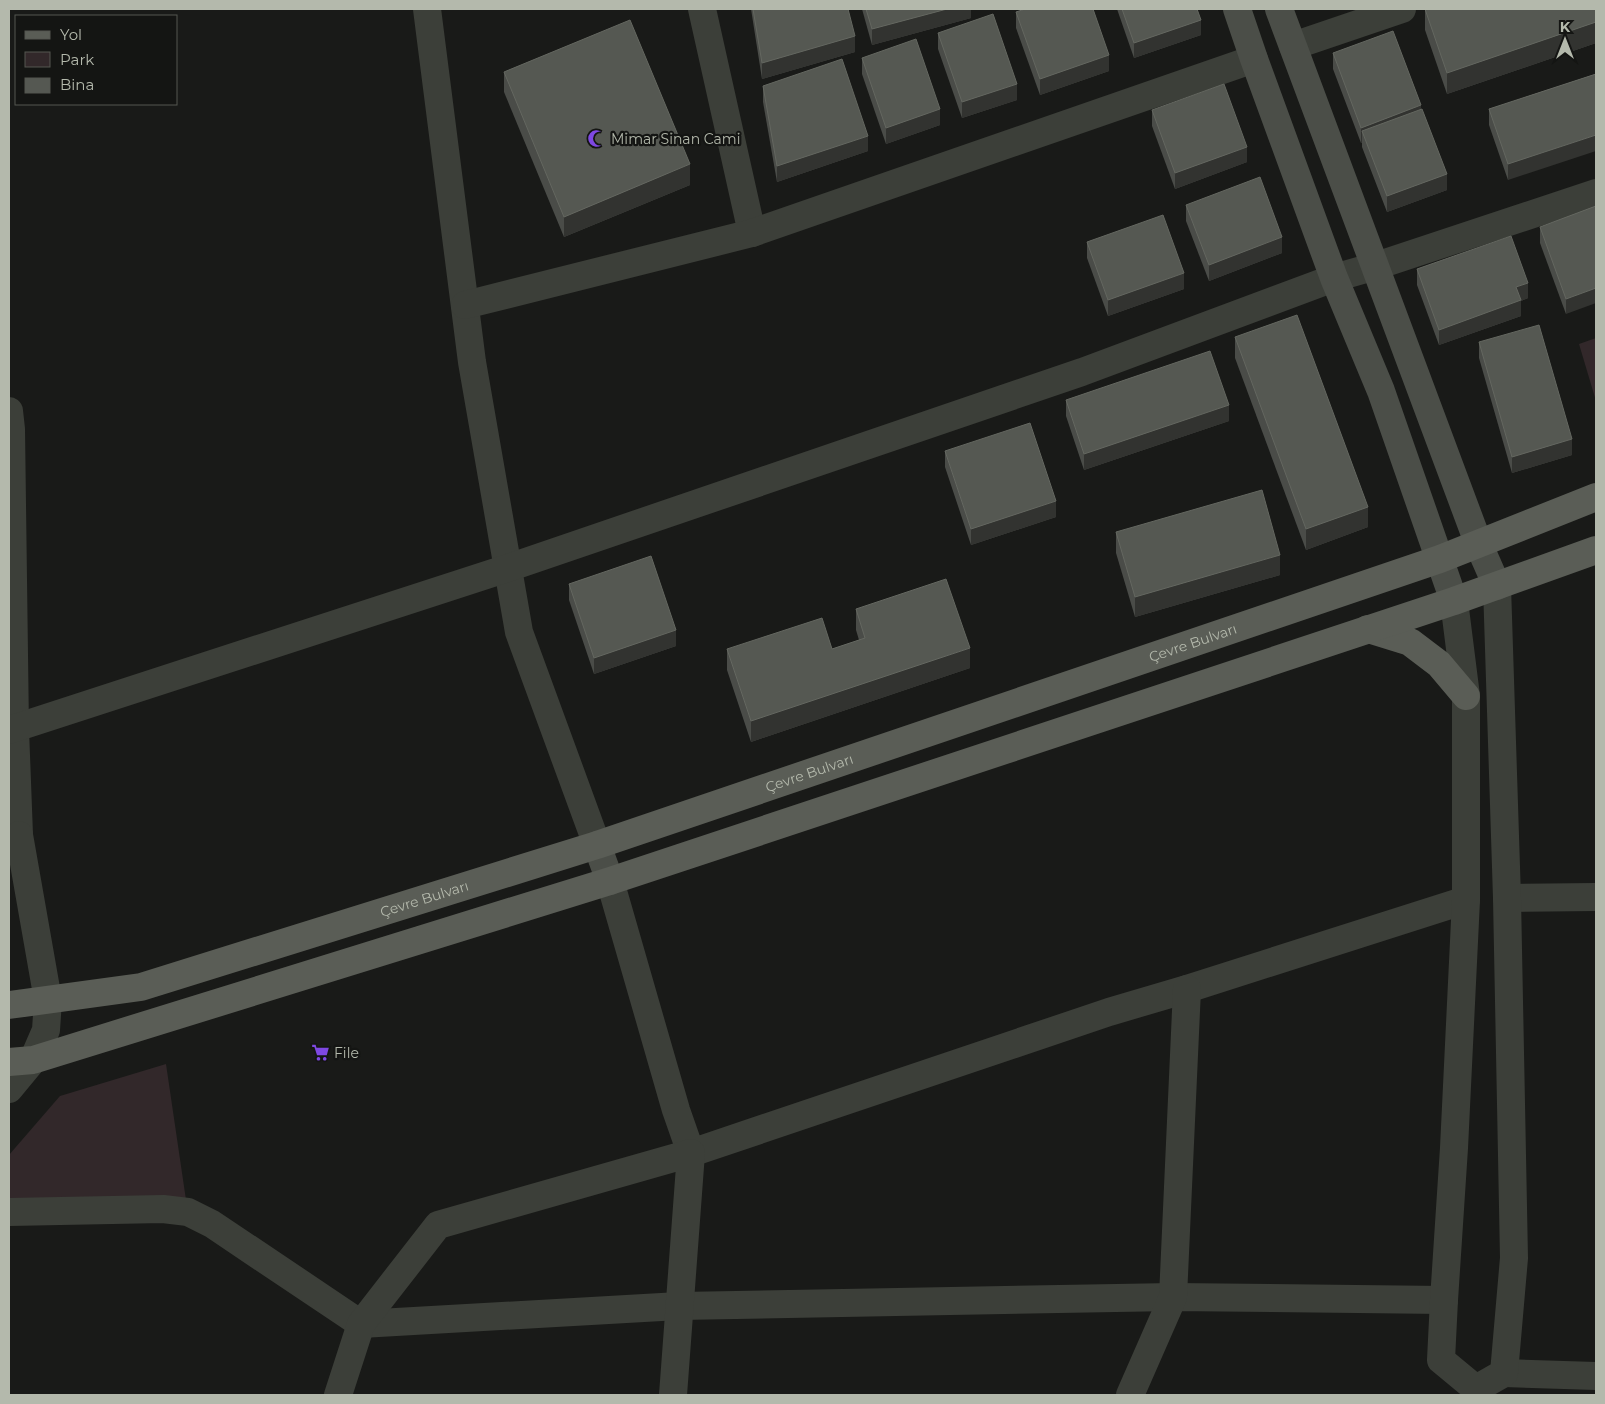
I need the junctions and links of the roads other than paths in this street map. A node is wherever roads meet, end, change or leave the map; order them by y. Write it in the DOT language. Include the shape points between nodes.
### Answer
graph roads {
  1 [pos="427,9"];
  2 [pos="702,9"];
  3 [pos="1237,9"];
  4 [pos="1279,9"];
  5 [pos="1402,9"];
  6 [pos="1293,46"];
  7 [pos="1254,59"];
  8 [pos="1596,192"];
  9 [pos="752,233"];
  10 [pos="1376,266"];
  11 [pos="1334,278"];
  12 [pos="465,305"];
  13 [pos="9,423"];
  14 [pos="1596,497"];
  15 [pos="1480,545"];
  16 [pos="1596,550"];
  17 [pos="1440,559"];
  18 [pos="508,568"];
  19 [pos="1497,586"];
  20 [pos="1454,601"];
  21 [pos="1368,629"];
  22 [pos="1466,696"];
  23 [pos="12,730"];
  24 [pos="19,835"];
  25 [pos="597,845"];
  26 [pos="610,882"];
  27 [pos="9,886"];
  28 [pos="1596,897"];
  29 [pos="1507,898"];
  30 [pos="1466,900"];
  31 [pos="1187,989"];
  32 [pos="48,1000"];
  33 [pos="9,1005"];
  34 [pos="21,1061"];
  35 [pos="9,1090"];
  36 [pos="691,1152"];
  37 [pos="9,1212"];
  38 [pos="1173,1296"];
  39 [pos="1444,1300"];
  40 [pos="679,1306"];
  41 [pos="361,1324"];
  42 [pos="1504,1373"];
  43 [pos="1596,1376"];
  44 [pos="1475,1392"];
  45 [pos="338,1395"];
  46 [pos="672,1395"];
  47 [pos="1130,1395"];
  1 -- 12 [label="street"];
  2 -- 9 [label="street"];
  3 -- 7 [label="main road"];
  4 -- 6 [label="main road"];
  5 -- 6 [label="street"];
  6 -- 7 [label="main road"];
  6 -- 10 [label="main road"];
  7 -- 9 [label="street"];
  7 -- 11 [label="main road"];
  8 -- 10 [label="street"];
  9 -- 12 [label="street"];
  10 -- 11 [label="street"];
  10 -- 15 [label="main road"];
  11 -- 17 [label="main road" via="1381,391"];
  11 -- 18 [label="street" via="1082,372"];
  12 -- 18 [label="street"];
  13 -- 23 [label="street"];
  14 -- 15 [label="main road, Çevre Bulvarı"];
  15 -- 17 [label="main road, Çevre Bulvarı"];
  15 -- 19 [label="main road"];
  16 -- 19 [label="main road"];
  17 -- 20 [label="main road"];
  17 -- 25 [label="main road, Çevre Bulvarı"];
  18 -- 23 [label="street"];
  18 -- 25 [label="street" via="519,632"];
  19 -- 20 [label="main road"];
  19 -- 29 [label="street"];
  20 -- 21 [label="main road"];
  20 -- 22 [label="street"];
  21 -- 22 [label="main road" via="1410,642 1439,664"];
  21 -- 26 [label="main road"];
  22 -- 30 [label="street"];
  23 -- 24 [label="street"];
  24 -- 27 [label="street"];
  24 -- 32 [label="street"];
  25 -- 26 [label="main road"];
  25 -- 32 [label="main road, Çevre Bulvarı" via="142,987"];
  26 -- 34 [label="main road"];
  26 -- 36 [label="street"];
  28 -- 29 [label="street"];
  29 -- 30 [label="street"];
  29 -- 42 [label="street" via="1514,1258"];
  30 -- 31 [label="street"];
  30 -- 39 [label="street"];
  31 -- 36 [label="street"];
  31 -- 38 [label="street"];
  32 -- 33 [label="main road, Çevre Bulvarı"];
  32 -- 34 [label="street" via="46,1030"];
  34 -- 35 [label="street"];
  36 -- 40 [label="street"];
  36 -- 41 [label="street" via="438,1225"];
  37 -- 41 [label="street" via="163,1209 188,1212 212,1224"];
  38 -- 39 [label="street"];
  38 -- 40 [label="street"];
  38 -- 47 [label="street"];
  39 -- 44 [label="street" via="1442,1360"];
  40 -- 41 [label="street"];
  40 -- 46 [label="street"];
  41 -- 45 [label="street"];
  42 -- 43 [label="street"];
  42 -- 44 [label="street"];
}
